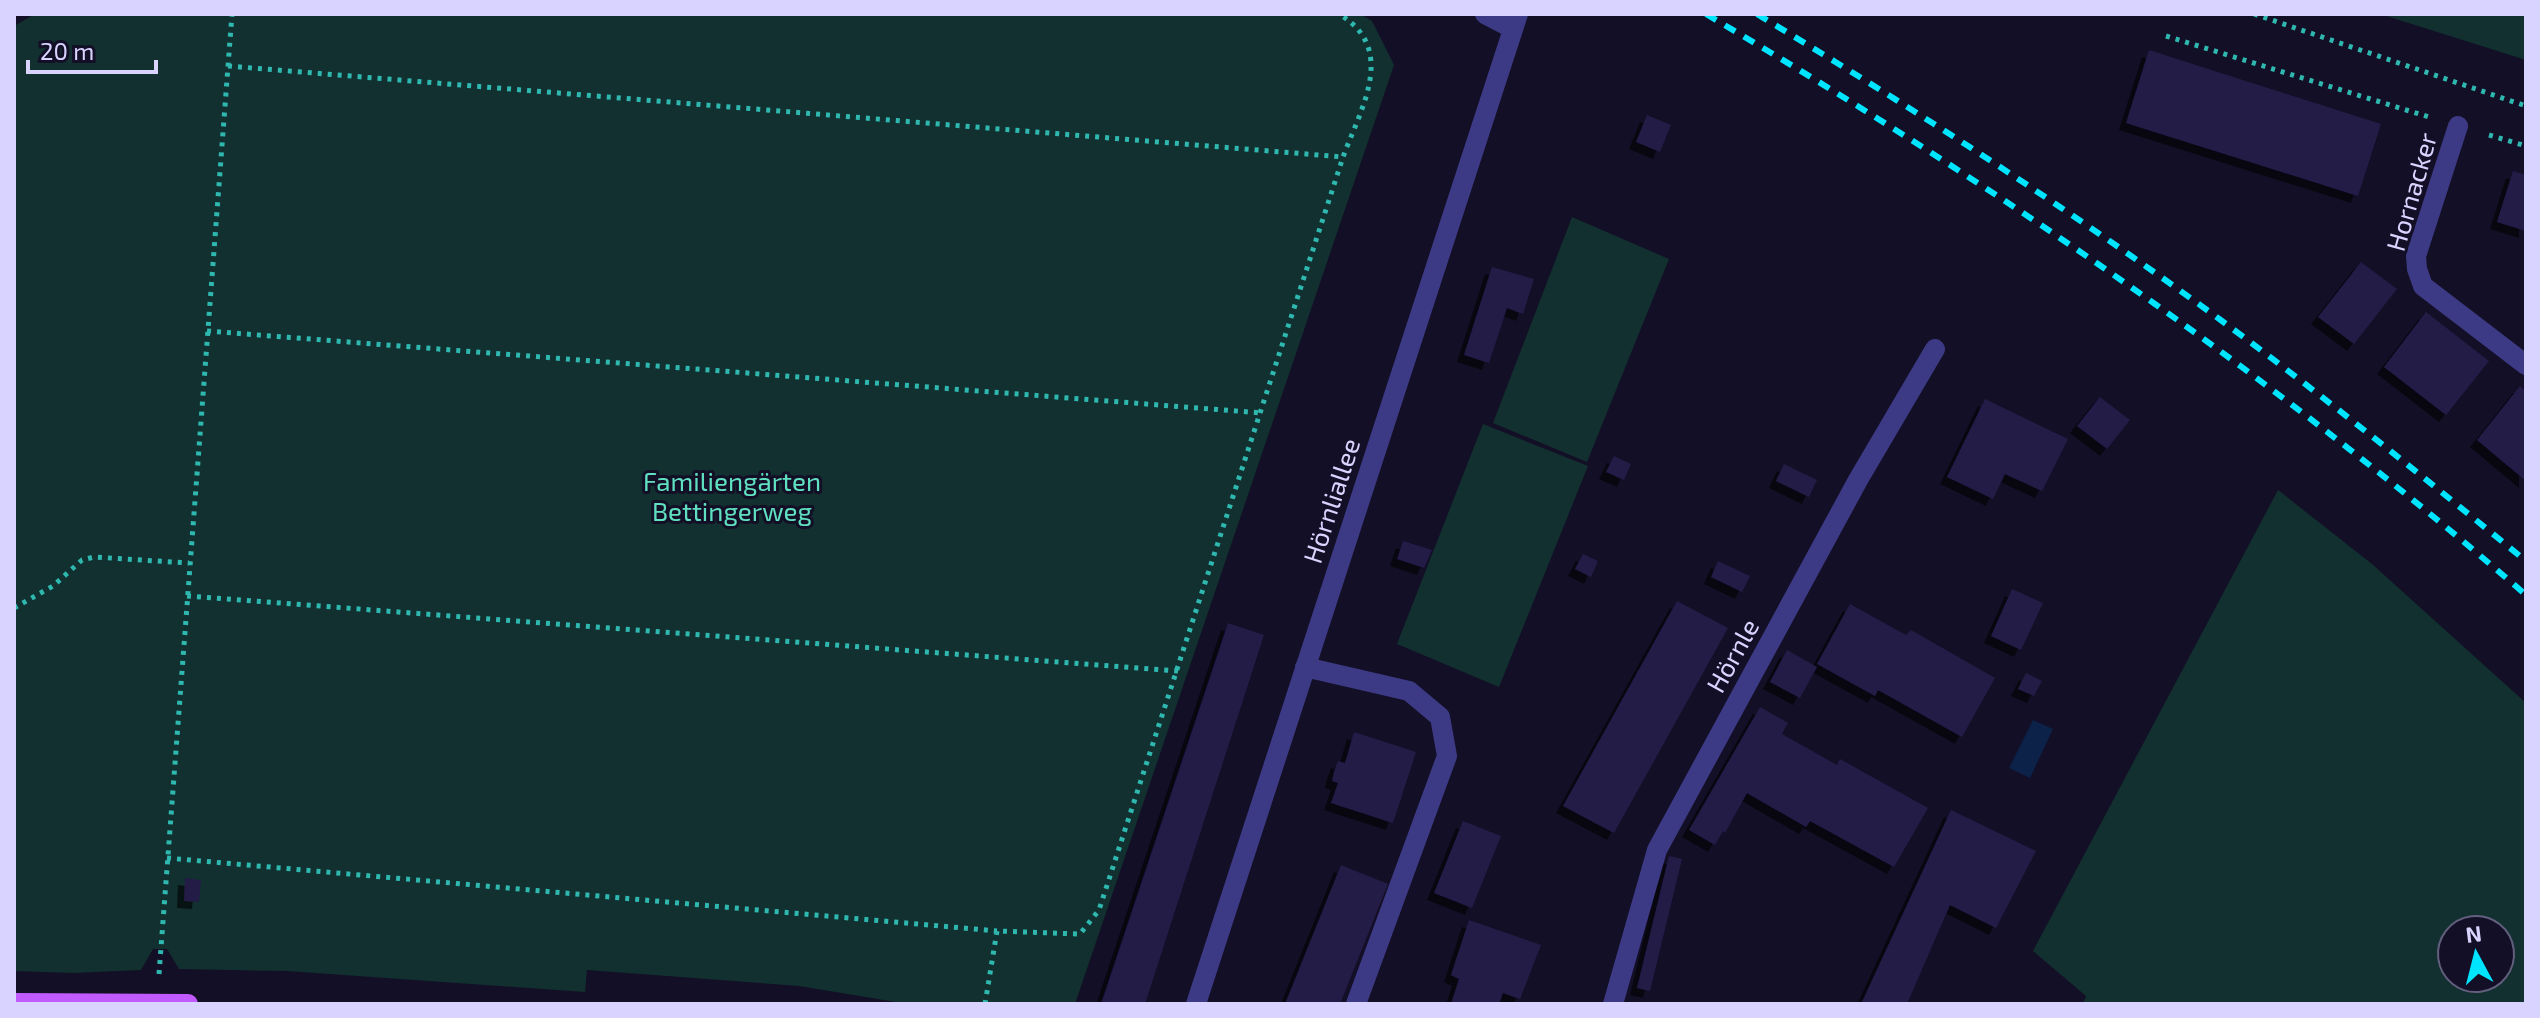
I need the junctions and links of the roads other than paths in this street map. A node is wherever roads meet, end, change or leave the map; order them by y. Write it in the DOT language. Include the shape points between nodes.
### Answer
graph roads {
  1 [pos="1485,14"];
  2 [pos="1515,21"];
  3 [pos="2458,126"];
  4 [pos="1935,349"];
  5 [pos="2526,365"];
  6 [pos="1305,667"];
  7 [pos="157,1002"];
  8 [pos="14,1003"];
  9 [pos="188,1004"];
  10 [pos="1196,1004"];
  11 [pos="1356,1004"];
  12 [pos="1613,1004"];
  1 -- 2 [label="street"];
  2 -- 6 [label="street, Hörnliallee"];
  3 -- 5 [label="street, Hornacker" via="2416,256 2419,278"];
  4 -- 12 [label="street, Hörnle" via="1657,850"];
  6 -- 10 [label="street, Hörnliallee"];
  6 -- 11 [label="street" via="1409,691 1440,717 1447,756"];
  7 -- 8 [label="main road"];
  7 -- 9 [label="main road"];
}
